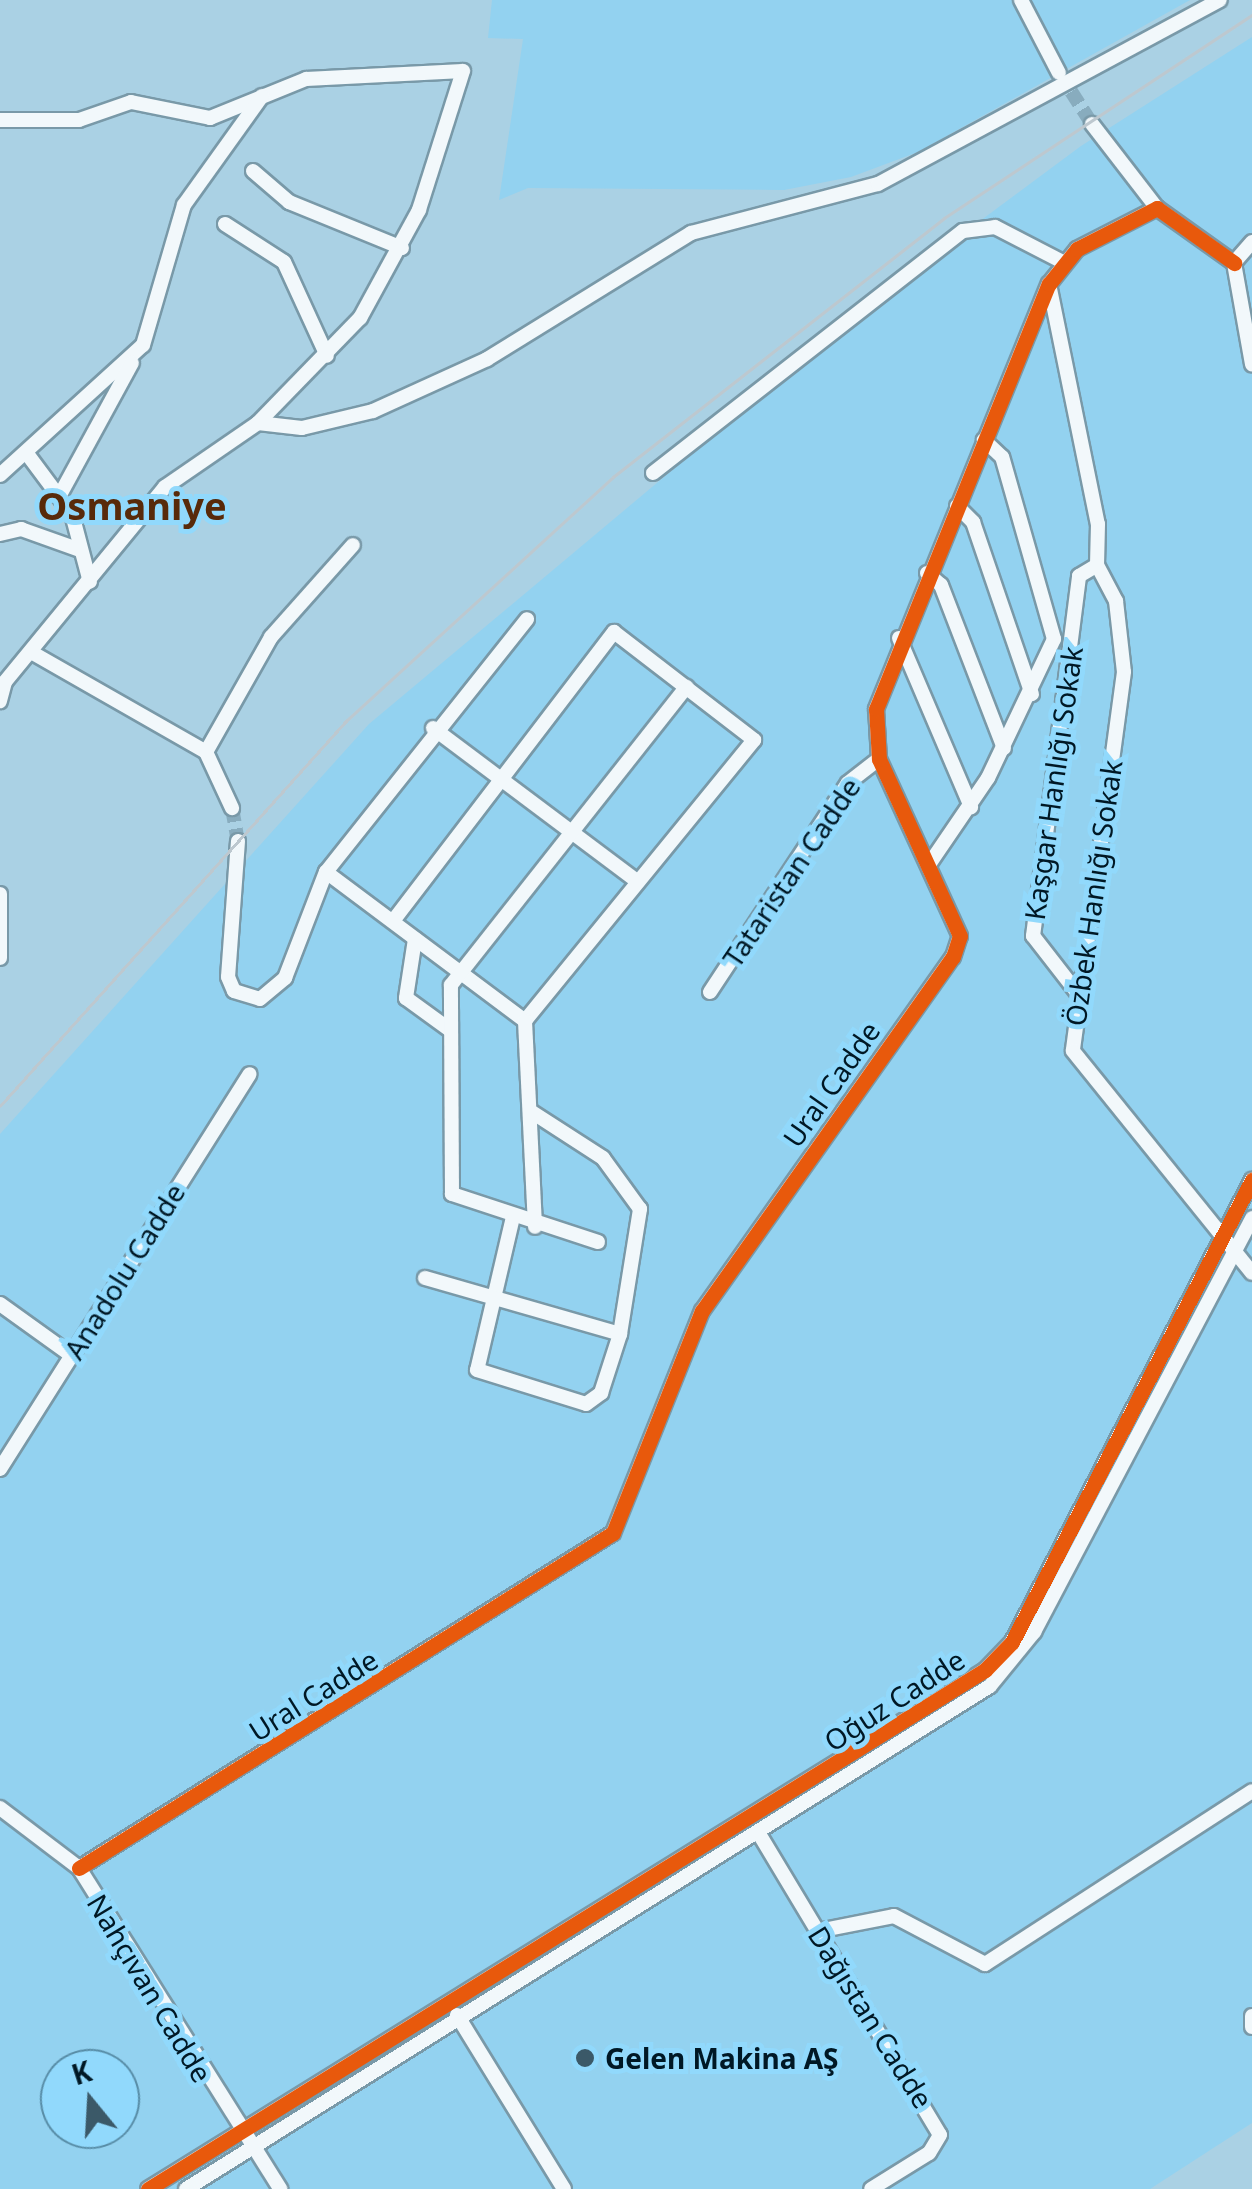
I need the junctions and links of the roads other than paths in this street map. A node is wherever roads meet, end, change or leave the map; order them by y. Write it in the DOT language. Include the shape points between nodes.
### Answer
graph roads {
  1 [pos="1021,0"];
  2 [pos="1220,0"];
  3 [pos="1059,72"];
  4 [pos="267,89"];
  5 [pos="0,120"];
  6 [pos="1092,124"];
  7 [pos="254,171"];
  8 [pos="1157,208"];
  9 [pos="224,224"];
  10 [pos="1252,242"];
  11 [pos="402,248"];
  12 [pos="1061,262"];
  13 [pos="1234,263"];
  14 [pos="1050,284"];
  15 [pos="327,356"];
  16 [pos="132,357"];
  17 [pos="1252,364"];
  18 [pos="258,422"];
  19 [pos="984,440"];
  20 [pos="28,454"];
  21 [pos="653,472"];
  22 [pos="0,475"];
  23 [pos="61,493"];
  24 [pos="957,506"];
  25 [pos="0,534"];
  26 [pos="353,545"];
  27 [pos="80,550"];
  28 [pos="1097,565"];
  29 [pos="927,573"];
  30 [pos="90,582"];
  31 [pos="527,619"];
  32 [pos="900,638"];
  33 [pos="32,652"];
  34 [pos="2,682"];
  35 [pos="686,687"];
  36 [pos="1032,694"];
  37 [pos="0,700"];
  38 [pos="432,728"];
  39 [pos="1004,748"];
  40 [pos="206,752"];
  41 [pos="879,760"];
  42 [pos="506,780"];
  43 [pos="971,807"];
  44 [pos="232,808"];
  45 [pos="572,832"];
  46 [pos="238,842"];
  47 [pos="930,863"];
  48 [pos="326,872"];
  49 [pos="638,882"];
  50 [pos="0,894"];
  51 [pos="392,921"];
  52 [pos="414,939"];
  53 [pos="0,958"];
  54 [pos="454,973"];
  55 [pos="710,992"];
  56 [pos="1079,996"];
  57 [pos="526,1021"];
  58 [pos="450,1030"];
  59 [pos="250,1074"];
  60 [pos="532,1112"];
  61 [pos="1252,1180"];
  62 [pos="513,1217"];
  63 [pos="1252,1218"];
  64 [pos="536,1227"];
  65 [pos="1222,1235"];
  66 [pos="598,1242"];
  67 [pos="1236,1252"];
  68 [pos="1252,1273"];
  69 [pos="425,1278"];
  70 [pos="496,1298"];
  71 [pos="0,1304"];
  72 [pos="620,1334"];
  73 [pos="72,1355"];
  74 [pos="0,1469"];
  75 [pos="1252,1791"];
  76 [pos="0,1808"];
  77 [pos="752,1822"];
  78 [pos="761,1836"];
  79 [pos="78,1868"];
  80 [pos="818,1931"];
  81 [pos="450,2004"];
  82 [pos="1252,2016"];
  83 [pos="460,2020"];
  84 [pos="1252,2026"];
  85 [pos="241,2131"];
  86 [pos="254,2146"];
  87 [pos="148,2189"];
  88 [pos="186,2189"];
  89 [pos="280,2189"];
  90 [pos="564,2189"];
  91 [pos="871,2189"];
  1 -- 3 [label="street"];
  2 -- 18 [label="street" via="878,184 690,232 487,359 374,411 302,428"];
  4 -- 5 [label="street" via="210,118 131,102 79,120"];
  4 -- 11 [label="street" via="463,71"];
  4 -- 16 [label="street" via="184,206 152,323"];
  6 -- 8 [label="street"];
  7 -- 11 [label="street" via="279,197"];
  8 -- 12 [label="street"];
  8 -- 13 [label="street"];
  9 -- 15 [label="street" via="284,262"];
  10 -- 13 [label="street"];
  11 -- 15 [label="street"];
  12 -- 14 [label="street, Ural Cadde"];
  12 -- 21 [label="street" via="995,226 963,231"];
  13 -- 17 [label="street"];
  14 -- 19 [label="street, Ural Cadde"];
  14 -- 28 [label="street" via="1098,524"];
  15 -- 18 [label="street"];
  16 -- 20 [label="street"];
  16 -- 23 [label="street"];
  18 -- 30 [label="street" via="178,473"];
  19 -- 24 [label="street, Ural Cadde"];
  19 -- 36 [label="street" via="1002,457 1054,618"];
  20 -- 22 [label="street"];
  20 -- 23 [label="street"];
  23 -- 27 [label="street"];
  24 -- 29 [label="street, Ural Cadde"];
  24 -- 36 [label="street" via="973,522"];
  25 -- 27 [label="street" via="21,529"];
  26 -- 40 [label="street" via="270,637"];
  27 -- 30 [label="street"];
  28 -- 56 [label="street, Özbek Hanlığı Sokak" via="1116,601 1124,672"];
  28 -- 56 [label="street, Kaşgar Hanlığı Sokak" via="1079,576 1032,936"];
  29 -- 32 [label="street, Ural Cadde"];
  29 -- 39 [label="street" via="941,584"];
  30 -- 33 [label="street"];
  31 -- 38 [label="street"];
  32 -- 41 [label="street, Ural Cadde" via="876,709"];
  32 -- 43 [label="street"];
  33 -- 34 [label="street"];
  33 -- 40 [label="street"];
  34 -- 37 [label="street"];
  35 -- 42 [label="street" via="614,632"];
  35 -- 45 [label="street"];
  35 -- 49 [label="street" via="754,740"];
  36 -- 39 [label="street"];
  38 -- 42 [label="street"];
  38 -- 48 [label="street"];
  39 -- 43 [label="street"];
  40 -- 44 [label="street"];
  41 -- 47 [label="street, Ural Cadde"];
  41 -- 55 [label="street, Tataristan Cadde" via="848,783"];
  42 -- 45 [label="street"];
  42 -- 51 [label="street"];
  43 -- 47 [label="street"];
  45 -- 49 [label="street"];
  45 -- 54 [label="street"];
  46 -- 48 [label="street" via="226,960 245,998 273,993 285,978"];
  47 -- 79 [label="street, Ural Cadde" via="960,936 953,957 702,1311 613,1533"];
  48 -- 51 [label="street"];
  49 -- 57 [label="street"];
  50 -- 53 [label="street"];
  51 -- 52 [label="street"];
  52 -- 54 [label="street"];
  52 -- 58 [label="street" via="406,998"];
  54 -- 57 [label="street"];
  54 -- 58 [label="street"];
  56 -- 65 [label="street, Özbek Hanlığı Sokak" via="1072,1038 1078,1064"];
  57 -- 60 [label="street" via="522,1073"];
  58 -- 62 [label="street" via="452,1194"];
  59 -- 73 [label="street, Anadolu Cadde"];
  60 -- 64 [label="street"];
  60 -- 72 [label="street" via="603,1158 638,1197"];
  61 -- 65 [label="street, Oğuz Cadde"];
  62 -- 64 [label="street"];
  62 -- 70 [label="street"];
  63 -- 67 [label="street, Oğuz Cadde"];
  64 -- 66 [label="street"];
  65 -- 67 [label="street, Özbek Hanlığı Sokak"];
  65 -- 77 [label="street, Oğuz Cadde" via="1012,1642 984,1670"];
  67 -- 68 [label="street, Özbek Hanlığı Sokak"];
  67 -- 78 [label="street, Oğuz Cadde" via="1015,1662"];
  69 -- 70 [label="street"];
  70 -- 72 [label="street"];
  70 -- 72 [label="street" via="479,1373 559,1402 579,1406 601,1392"];
  71 -- 73 [label="street"];
  73 -- 74 [label="street, Anadolu Cadde"];
  75 -- 80 [label="street" via="985,1964 894,1916"];
  76 -- 79 [label="street, Nahçıvan Cadde"];
  77 -- 78 [label="street, Dağıstan Cadde"];
  77 -- 81 [label="street, Oğuz Cadde"];
  78 -- 80 [label="street, Dağıstan Cadde"];
  78 -- 83 [label="street, Oğuz Cadde"];
  79 -- 85 [label="street, Nahçıvan Cadde"];
  80 -- 91 [label="street, Dağıstan Cadde" via="940,2135 929,2153"];
  81 -- 83 [label="street"];
  81 -- 85 [label="street, Oğuz Cadde"];
  82 -- 84 [label="street"];
  83 -- 86 [label="street, Oğuz Cadde"];
  83 -- 90 [label="street"];
  85 -- 86 [label="street, Nahçıvan Cadde"];
  85 -- 87 [label="street, Oğuz Cadde"];
  86 -- 88 [label="street, Oğuz Cadde"];
  86 -- 89 [label="street, Nahçıvan Cadde"];
}
